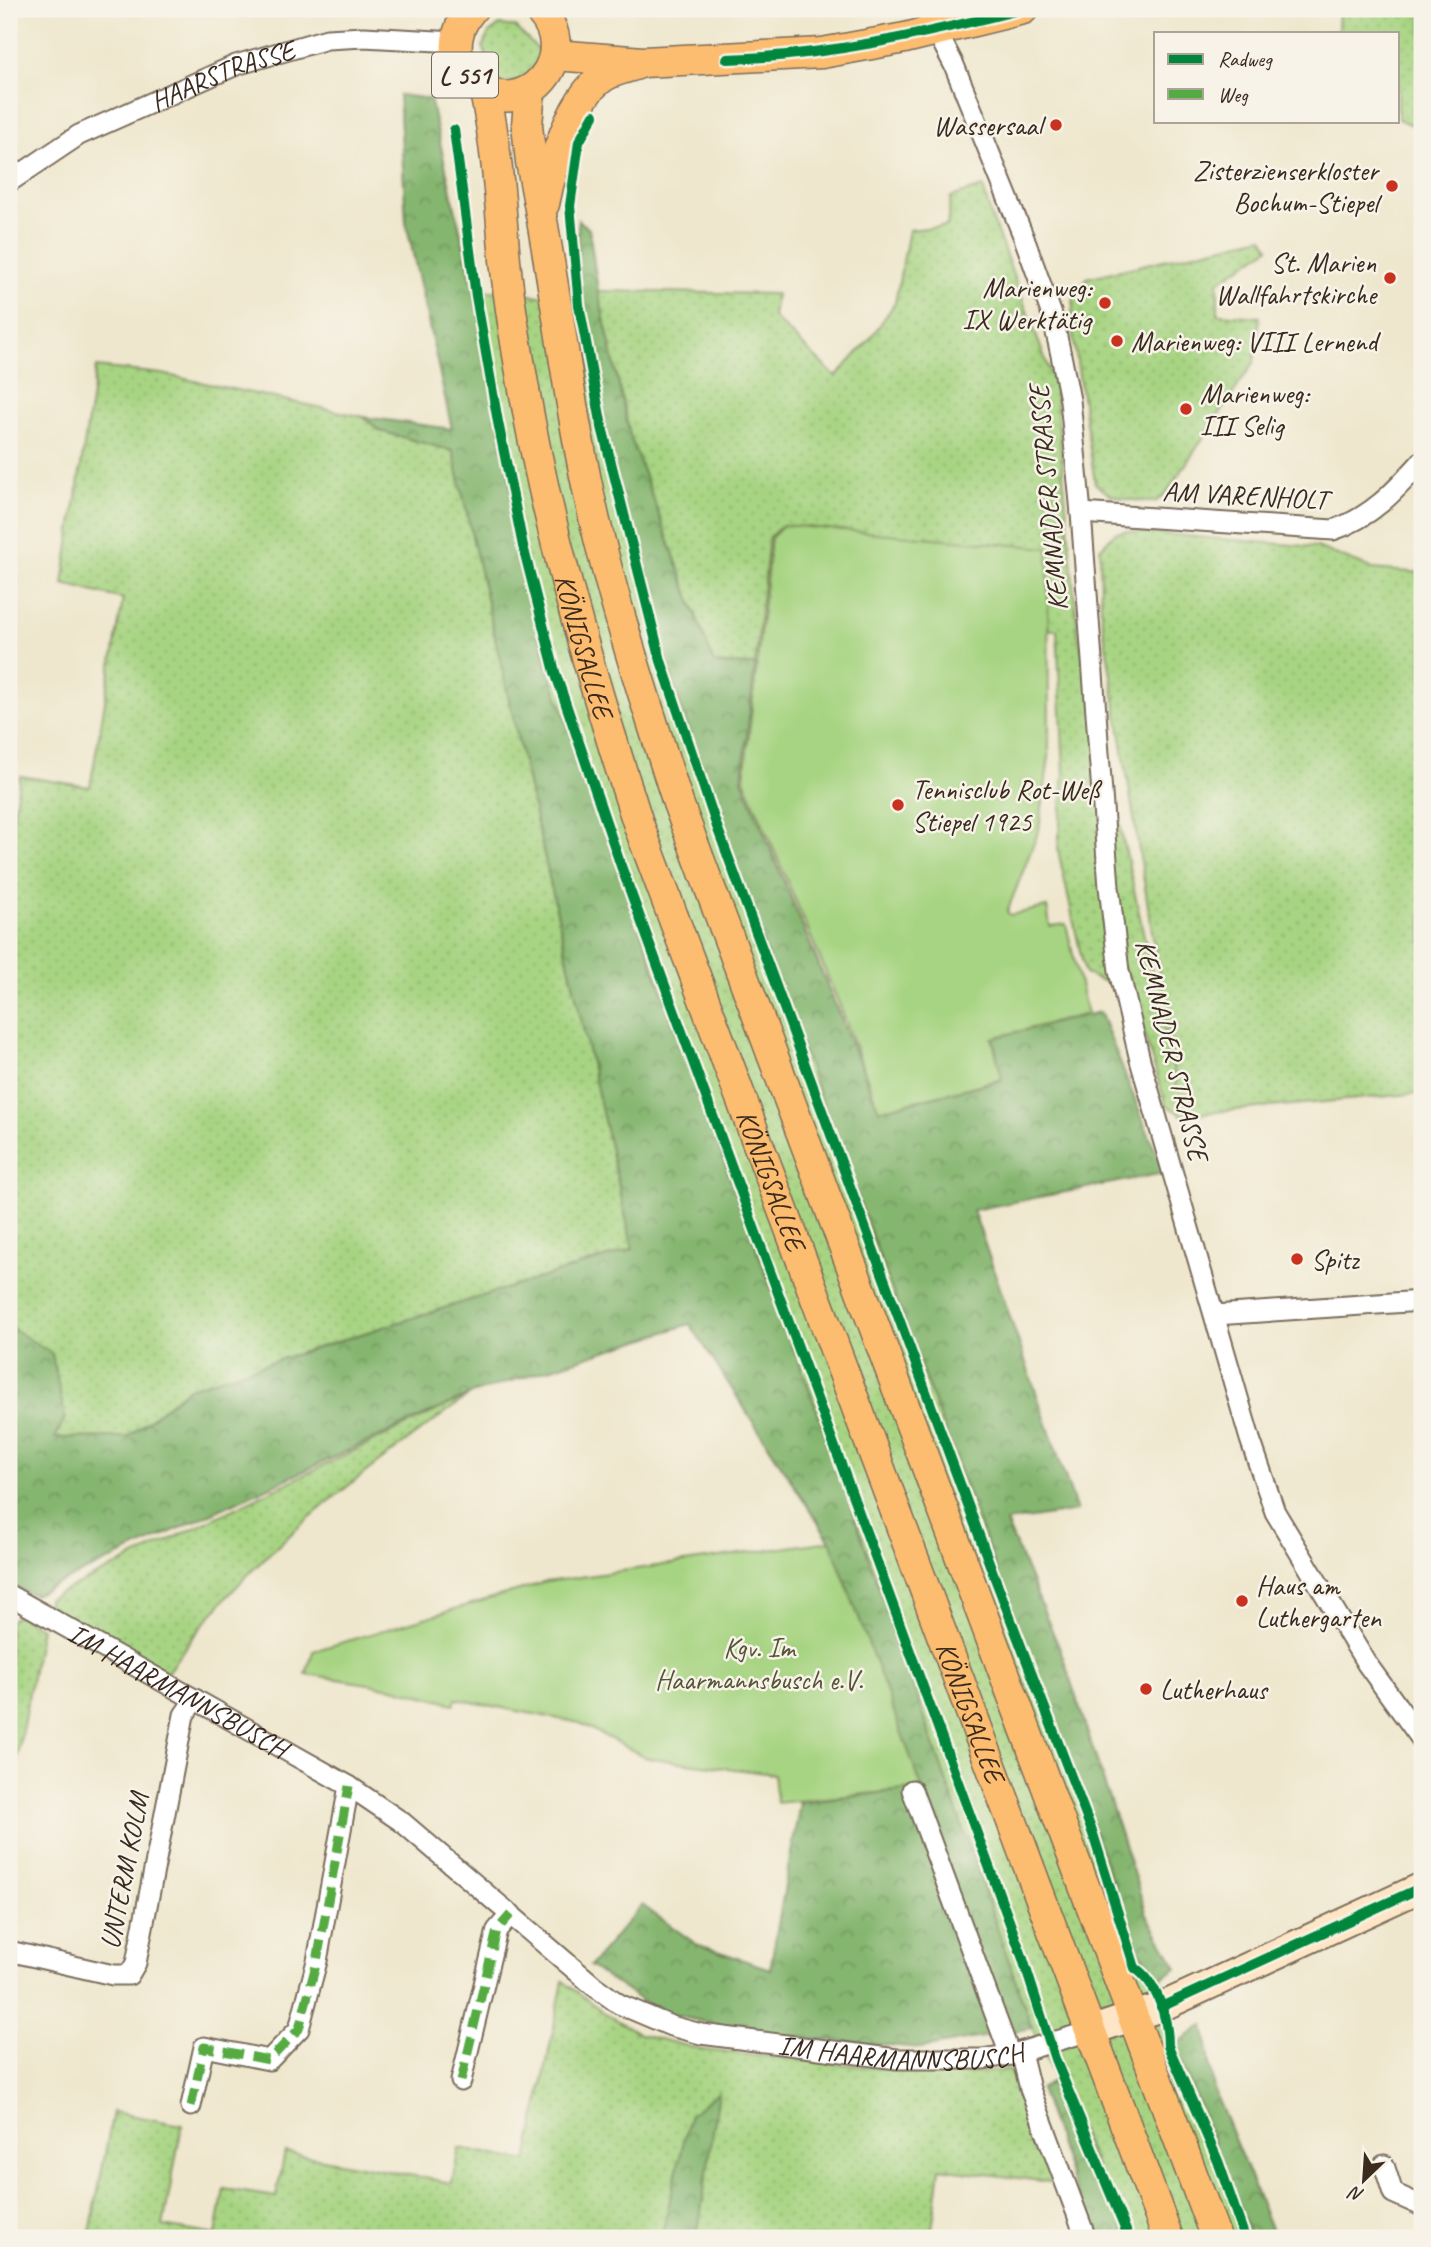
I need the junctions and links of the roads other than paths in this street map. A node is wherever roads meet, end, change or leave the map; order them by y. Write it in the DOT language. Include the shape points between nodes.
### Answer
graph roads {
  1 [pos="472,9"];
  2 [pos="537,9"];
  3 [pos="1023,9"];
  4 [pos="931,20"];
  5 [pos="456,42"];
  6 [pos="555,47"];
  7 [pos="727,59"];
  8 [pos="643,62"];
  9 [pos="530,90"];
  10 [pos="485,92"];
  11 [pos="9,182"];
  12 [pos="542,214"];
  13 [pos="1422,461"];
  14 [pos="1081,513"];
  15 [pos="1422,1301"];
  16 [pos="1215,1315"];
  17 [pos="9,1595"];
  18 [pos="195,1699"];
  19 [pos="1422,1740"];
  20 [pos="349,1786"];
  21 [pos="912,1790"];
  22 [pos="1422,1887"];
  23 [pos="511,1914"];
  24 [pos="9,1951"];
  25 [pos="1133,2017"];
  26 [pos="1090,2031"];
  27 [pos="1015,2054"];
  28 [pos="461,2081"];
  29 [pos="191,2106"];
  30 [pos="1384,2165"];
  31 [pos="1422,2206"];
  32 [pos="1086,2238"];
  33 [pos="1168,2238"];
  34 [pos="1216,2238"];
  1 -- 5 [label="main road, L 551"];
  2 -- 6 [label="main road" via="550,22"];
  3 -- 4 [label="main road"];
  4 -- 7 [label="main road" via="822,53"];
  4 -- 14 [label="street, KEMNADER STRASSE" via="958,74 1052,315 1070,400"];
  5 -- 10 [label="main road, L 551" via="458,62 466,77"];
  5 -- 11 [label="street, HAARSTRASSE" via="327,39 236,65 79,135"];
  6 -- 7 [label="main road" via="606,39"];
  6 -- 8 [label="main road"];
  6 -- 9 [label="main road, L 551" via="546,75"];
  7 -- 8 [label="main road"];
  8 -- 12 [label="main road, KÖNIGSALLEE / L 551" via="606,75 589,91 551,169"];
  9 -- 10 [label="main road, L 551" via="508,96"];
  9 -- 12 [label="main road, KÖNIGSALLEE / L 551" via="527,125"];
  10 -- 26 [label="main road, KÖNIGSALLEE / L 551" via="530,422 603,715 639,826"];
  12 -- 25 [label="main road, KÖNIGSALLEE / L 551" via="599,537 678,803"];
  13 -- 14 [label="street, AM VARENHOLT" via="1372,512 1333,530"];
  14 -- 16 [label="street, KEMNADER STRASSE" via="1119,971 1140,1060"];
  15 -- 16 [label="street"];
  16 -- 19 [label="street, KEMNADER STRASSE" via="1275,1512 1367,1664"];
  17 -- 18 [label="street, IM HAARMANNSBUSCH"];
  18 -- 20 [label="street, IM HAARMANNSBUSCH"];
  18 -- 24 [label="street, UNTERM KOLM" via="184,1715 136,1963 129,1975"];
  20 -- 23 [label="street, IM HAARMANNSBUSCH" via="402,1822"];
  20 -- 29 [label="street" via="317,1961 299,2029 269,2060 204,2047"];
  21 -- 27 [label="street"];
  22 -- 25 [label="street, IM HAARMANNSBUSCH"];
  23 -- 27 [label="street, IM HAARMANNSBUSCH" via="619,2004 671,2026 701,2034 897,2059 982,2059"];
  23 -- 28 [label="street" via="497,1930"];
  25 -- 26 [label="street, IM HAARMANNSBUSCH"];
  25 -- 34 [label="main road, KÖNIGSALLEE / L 551"];
  26 -- 27 [label="street, IM HAARMANNSBUSCH"];
  26 -- 33 [label="main road, KÖNIGSALLEE / L 551"];
  27 -- 32 [label="street"];
  30 -- 31 [label="street" via="1394,2193"];
}
